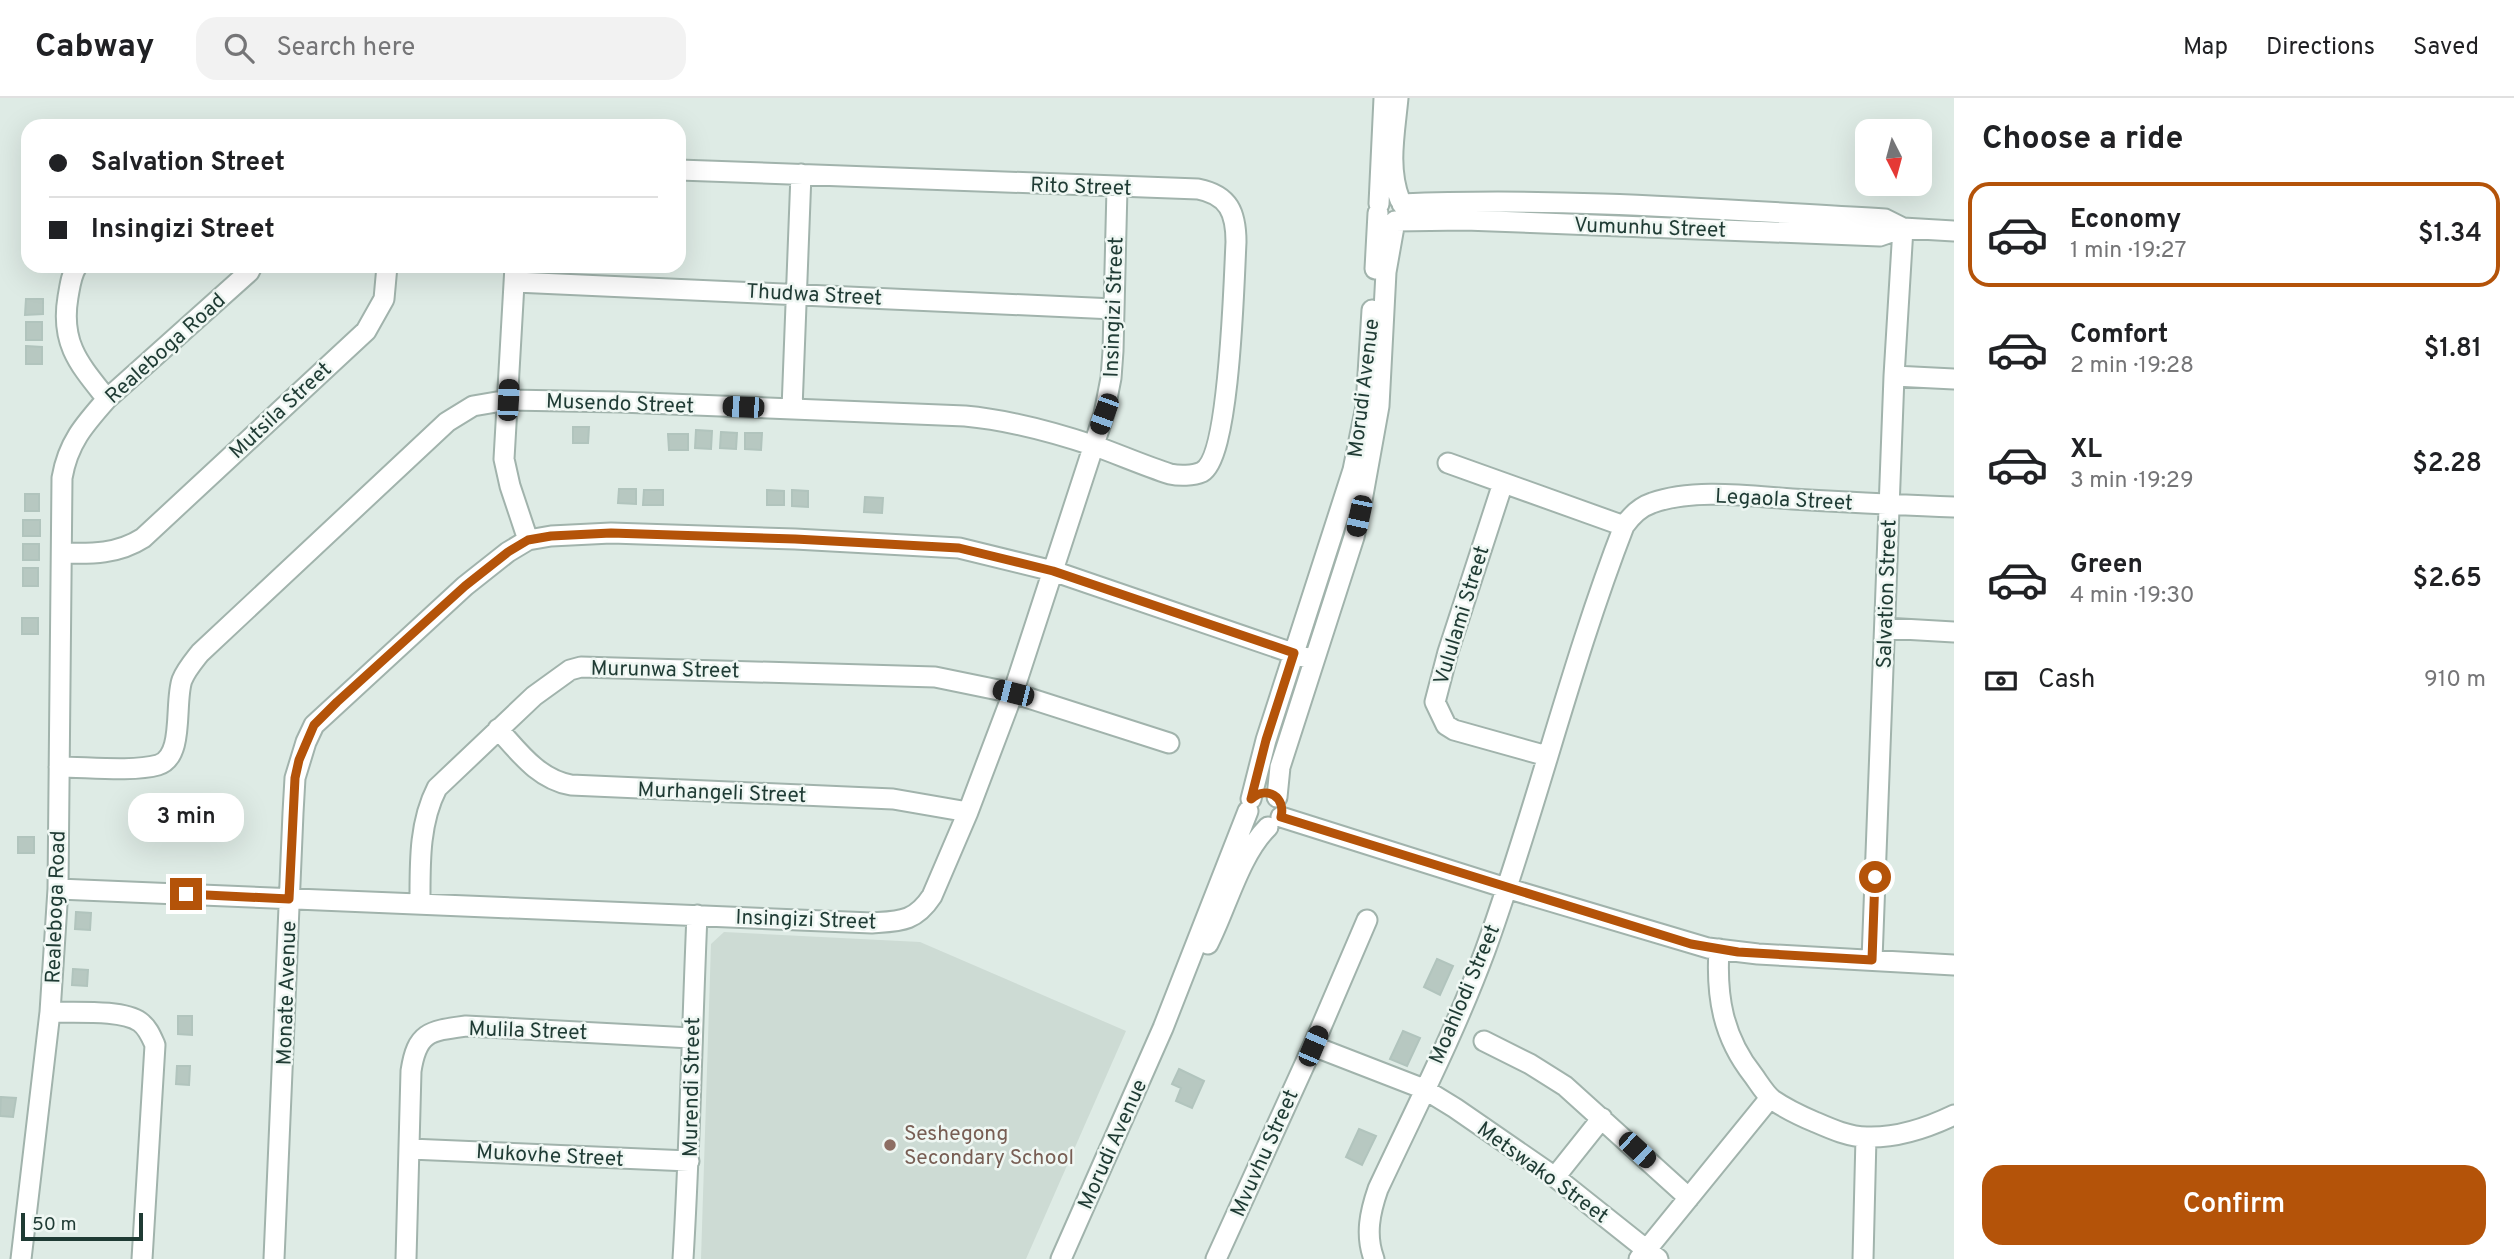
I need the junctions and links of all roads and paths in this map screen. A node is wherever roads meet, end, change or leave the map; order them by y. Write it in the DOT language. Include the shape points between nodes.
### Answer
graph roads {
  1 [pos="1384,98"];
  2 [pos="1398,98"];
  3 [pos="686,170"];
  4 [pos="801,174"];
  5 [pos="1117,188"];
  6 [pos="1391,208"];
  7 [pos="1903,228"];
  8 [pos="1954,230"];
  9 [pos="73,273"];
  10 [pos="248,273"];
  11 [pos="386,273"];
  12 [pos="515,274"];
  13 [pos="798,293"];
  14 [pos="1114,309"];
  15 [pos="1894,376"];
  16 [pos="1954,379"];
  17 [pos="107,399"];
  18 [pos="508,400"];
  19 [pos="792,409"];
  20 [pos="1093,445"];
  21 [pos="1214,452"];
  22 [pos="1448,463"];
  23 [pos="1503,483"];
  24 [pos="1889,505"];
  25 [pos="1954,507"];
  26 [pos="1623,526"];
  27 [pos="528,540"];
  28 [pos="63,554"];
  29 [pos="1053,571"];
  30 [pos="1885,628"];
  31 [pos="1954,632"];
  32 [pos="1294,653"];
  33 [pos="1313,660"];
  34 [pos="1013,693"];
  35 [pos="498,729"];
  36 [pos="1169,743"];
  37 [pos="1546,756"];
  38 [pos="60,767"];
  39 [pos="1277,797"];
  40 [pos="1250,805"];
  41 [pos="968,812"];
  42 [pos="1275,822"];
  43 [pos="1506,888"];
  44 [pos="58,889"];
  45 [pos="289,899"];
  46 [pos="420,902"];
  47 [pos="697,915"];
  48 [pos="1367,920"];
  49 [pos="1719,949"];
  50 [pos="1872,960"];
  51 [pos="1954,965"];
  52 [pos="50,1012"];
  53 [pos="1163,1028"];
  54 [pos="691,1038"];
  55 [pos="1484,1041"];
  56 [pos="1313,1046"];
  57 [pos="1424,1089"];
  58 [pos="1770,1098"];
  59 [pos="1954,1115"];
  60 [pos="1602,1118"];
  61 [pos="1866,1137"];
  62 [pos="410,1149"];
  63 [pos="689,1161"];
  64 [pos="1555,1177"];
  65 [pos="1689,1198"];
  66 [pos="1648,1256"];
  67 [pos="21,1259"];
  68 [pos="142,1259"];
  69 [pos="274,1259"];
  70 [pos="406,1259"];
  71 [pos="683,1259"];
  72 [pos="1061,1259"];
  73 [pos="1216,1259"];
  74 [pos="1374,1259"];
  75 [pos="1863,1259"];
  1 -- 6 [label="street, Morudi Avenue"];
  2 -- 6 [label="street, Morudi Avenue"];
  3 -- 4 [label="street, Rito Street"];
  4 -- 5 [label="street, Rito Street"];
  4 -- 13 [label="street"];
  5 -- 14 [label="street, Insingizi Street"];
  5 -- 21 [label="street, Rito Street" via="1210,191 1233,215 1236,243 1228,373"];
  6 -- 7 [label="street, Vumunhu Street" via="1469,201 1596,203 1885,219"];
  6 -- 32 [label="street, Morudi Avenue" via="1361,439"];
  6 -- 33 [label="street, Morudi Avenue" via="1380,394 1370,460 1354,537"];
  7 -- 8 [label="street, Vumunhu Street"];
  7 -- 15 [label="street, Salvation Street"];
  9 -- 17 [label="street" via="67,299 69,344"];
  10 -- 17 [label="street, Realeboga Road"];
  11 -- 28 [label="street, Mutsila Street" via="384,299 366,331 143,538 113,551"];
  12 -- 13 [label="street, Thudwa Street"];
  12 -- 18 [label="street"];
  13 -- 14 [label="street, Thudwa Street"];
  13 -- 19 [label="street"];
  14 -- 20 [label="street, Insingizi Street" via="1111,378"];
  15 -- 16 [label="street"];
  15 -- 24 [label="street, Salvation Street"];
  17 -- 28 [label="street, Realeboga Road" via="76,437 65,460"];
  18 -- 19 [label="street, Musendo Street"];
  18 -- 27 [label="street" via="504,459"];
  18 -- 38 [label="street, Musendo Street" via="473,406 447,422 200,653 181,682 175,742 164,763 146,768"];
  19 -- 20 [label="street, Musendo Street" via="984,418"];
  20 -- 21 [label="street, Musendo Street" via="1173,475 1202,471"];
  20 -- 29 [label="street, Insingizi Street"];
  22 -- 23 [label="street"];
  23 -- 26 [label="street"];
  23 -- 37 [label="street, Vululami Street" via="1435,702 1446,725 1454,730"];
  24 -- 25 [label="street, Legaola Street"];
  24 -- 26 [label="street, Legaola Street" via="1687,496 1653,502"];
  24 -- 30 [label="street, Salvation Street"];
  26 -- 37 [label="street, Moahlodi Street"];
  27 -- 29 [label="street, Monate Avenue" via="611,533 959,548"];
  27 -- 45 [label="street, Monate Avenue" via="465,586 314,725 295,778"];
  28 -- 38 [label="street, Realeboga Road"];
  29 -- 32 [label="street, Monate Avenue"];
  29 -- 34 [label="street, Insingizi Street"];
  30 -- 31 [label="street"];
  30 -- 50 [label="street, Salvation Street"];
  32 -- 33 [label="street, Monate Avenue"];
  32 -- 40 [label="street, Morudi Avenue"];
  33 -- 39 [label="street, Morudi Avenue" via="1280,767"];
  34 -- 35 [label="street, Murunwa Street" via="935,677 593,666 557,678"];
  34 -- 36 [label="street, Murunwa Street"];
  34 -- 41 [label="street, Insingizi Street"];
  35 -- 41 [label="street, Murhangeli Street" via="538,772 559,783 893,799"];
  35 -- 46 [label="street, Murunwa Street" via="437,788 430,801 420,852"];
  37 -- 43 [label="street, Moahlodi Street"];
  38 -- 44 [label="street, Realeboga Road"];
  39 -- 40 [label="street" via="1261,793"];
  39 -- 42 [label="street" via="1282,806"];
  40 -- 42 [label="street" via="1257,825"];
  40 -- 53 [label="street, Morudi Avenue"];
  41 -- 47 [label="street, Insingizi Street" via="932,896 915,916 872,923"];
  42 -- 43 [label="street"];
  42 -- 53 [label="street, Morudi Avenue" via="1248,854"];
  43 -- 49 [label="street"];
  43 -- 57 [label="street, Moahlodi Street" via="1465,1000"];
  44 -- 45 [label="street, Insingizi Street"];
  44 -- 52 [label="street, Realeboga Road"];
  45 -- 46 [label="street, Insingizi Street"];
  45 -- 69 [label="street, Monate Avenue"];
  46 -- 47 [label="street, Insingizi Street"];
  47 -- 54 [label="street, Murendi Street"];
  48 -- 56 [label="street, Mvuvhu Street"];
  49 -- 50 [label="street"];
  49 -- 58 [label="street" via="1718,994 1723,1018 1742,1061"];
  50 -- 51 [label="street"];
  52 -- 67 [label="street, Realeboga Road"];
  52 -- 68 [label="street" via="133,1017 155,1045"];
  53 -- 72 [label="street, Morudi Avenue"];
  54 -- 62 [label="street, Mulila Street" via="466,1026 429,1034 414,1050"];
  54 -- 63 [label="street, Murendi Street"];
  55 -- 60 [label="street" via="1530,1063"];
  56 -- 57 [label="street"];
  56 -- 73 [label="street, Mvuvhu Street"];
  57 -- 64 [label="street, Metswako Street"];
  57 -- 74 [label="street, Moahlodi Street" via="1371,1209 1369,1240"];
  58 -- 61 [label="street" via="1795,1114"];
  58 -- 65 [label="street"];
  59 -- 61 [label="street" via="1901,1134"];
  60 -- 64 [label="street"];
  60 -- 65 [label="street"];
  61 -- 75 [label="street"];
  62 -- 63 [label="street, Mukovhe Street"];
  62 -- 70 [label="street, Mulila Street"];
  63 -- 71 [label="street, Murendi Street"];
  64 -- 66 [label="street, Metswako Street"];
  65 -- 66 [label="street"];
}
